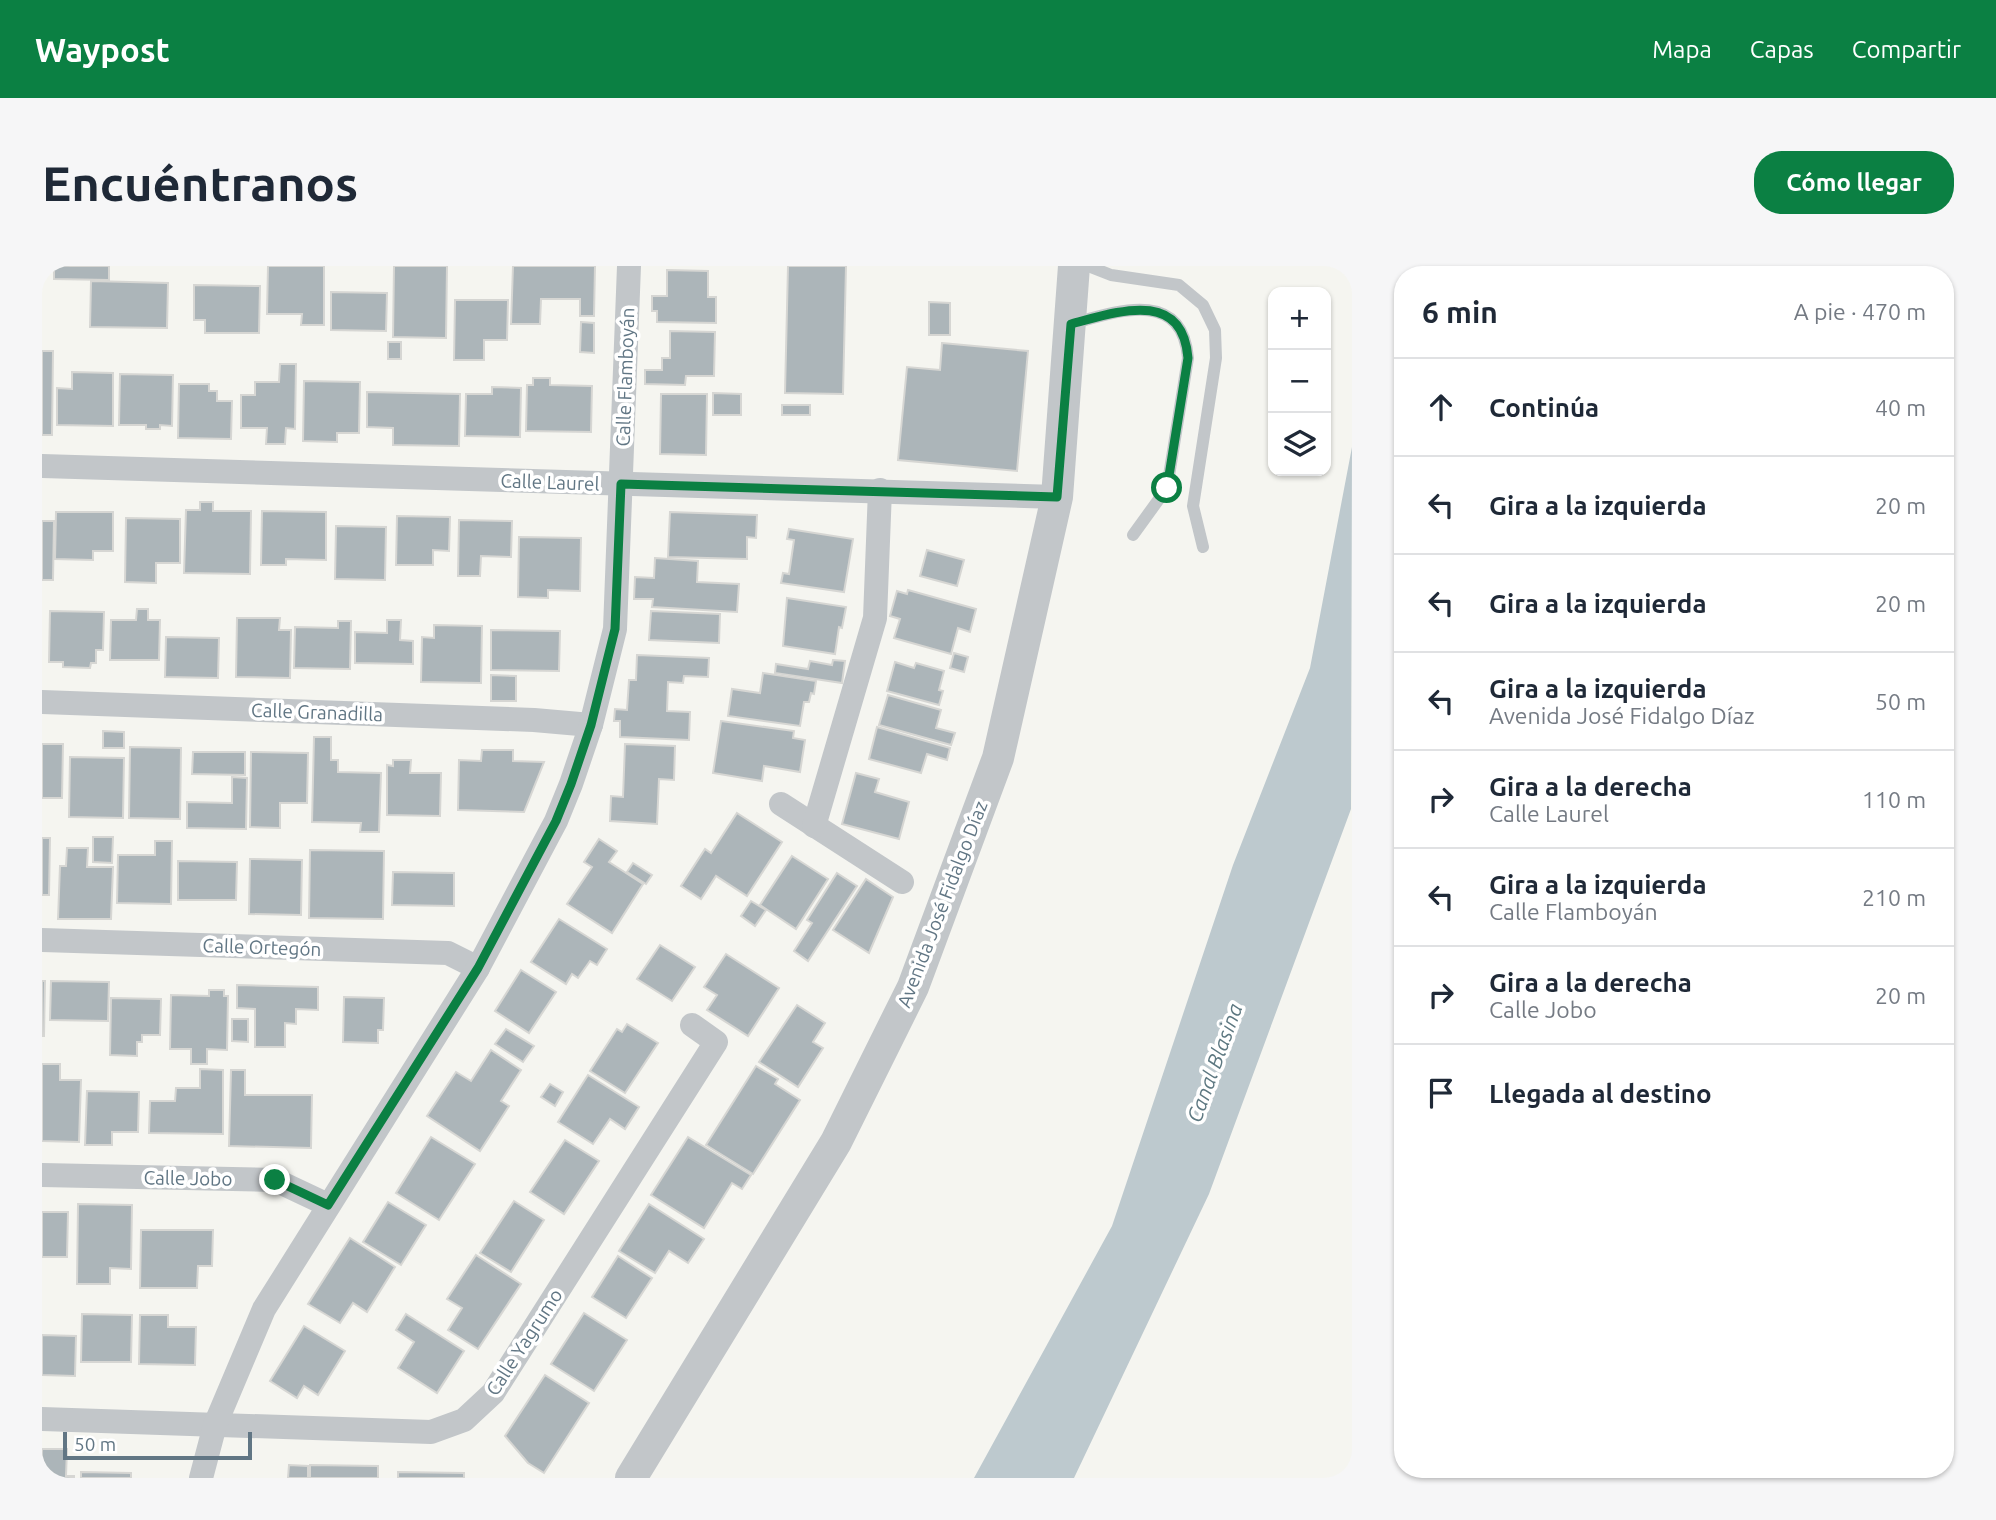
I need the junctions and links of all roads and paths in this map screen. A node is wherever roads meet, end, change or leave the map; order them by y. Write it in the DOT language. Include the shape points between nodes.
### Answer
graph roads {
  1 [pos="629,266"];
  2 [pos="1074,266"];
  3 [pos="1088,266"];
  4 [pos="1071,324"];
  5 [pos="42,466"];
  6 [pos="621,484"];
  7 [pos="880,490"];
  8 [pos="1057,497"];
  9 [pos="1133,535"];
  10 [pos="1203,547"];
  11 [pos="42,702"];
  12 [pos="591,725"];
  13 [pos="781,804"];
  14 [pos="814,826"];
  15 [pos="902,882"];
  16 [pos="42,940"];
  17 [pos="478,968"];
  18 [pos="692,1025"];
  19 [pos="42,1175"];
  20 [pos="328,1205"];
  21 [pos="42,1419"];
  22 [pos="215,1425"];
  23 [pos="201,1478"];
  24 [pos="631,1478"];
  1 -- 6 [label="street, Calle Flamboyán"];
  2 -- 4 [label="street, Avenida José Fidalgo Díaz"];
  3 -- 10 [label="lane" via="1111,275 1180,285 1203,305 1215,330 1216,358 1193,506"];
  4 -- 8 [label="street, Avenida José Fidalgo Díaz"];
  4 -- 9 [label="lane" via="1140,309 1165,314 1186,340 1188,358 1167,488"];
  5 -- 6 [label="street, Calle Laurel"];
  6 -- 7 [label="street, Calle Laurel"];
  6 -- 12 [label="street, Calle Flamboyán" via="615,629"];
  7 -- 8 [label="street, Calle Laurel"];
  7 -- 14 [label="street" via="875,618"];
  8 -- 24 [label="street, Avenida José Fidalgo Díaz" via="998,758 913,987 836,1142"];
  11 -- 12 [label="street, Calle Granadilla"];
  12 -- 17 [label="street, Calle Flamboyán" via="556,821"];
  13 -- 14 [label="street"];
  14 -- 15 [label="street"];
  16 -- 17 [label="street, Calle Ortegón" via="448,953"];
  17 -- 20 [label="street, Calle Flamboyán"];
  18 -- 22 [label="street, Calle Yagrumo" via="716,1042 493,1394 464,1420 431,1432"];
  19 -- 20 [label="street, Calle Jobo" via="275,1180"];
  20 -- 22 [label="street, Calle Flamboyán" via="264,1309"];
  21 -- 22 [label="street, Calle Yagrumo"];
  22 -- 23 [label="street, Calle Flamboyán"];
}
